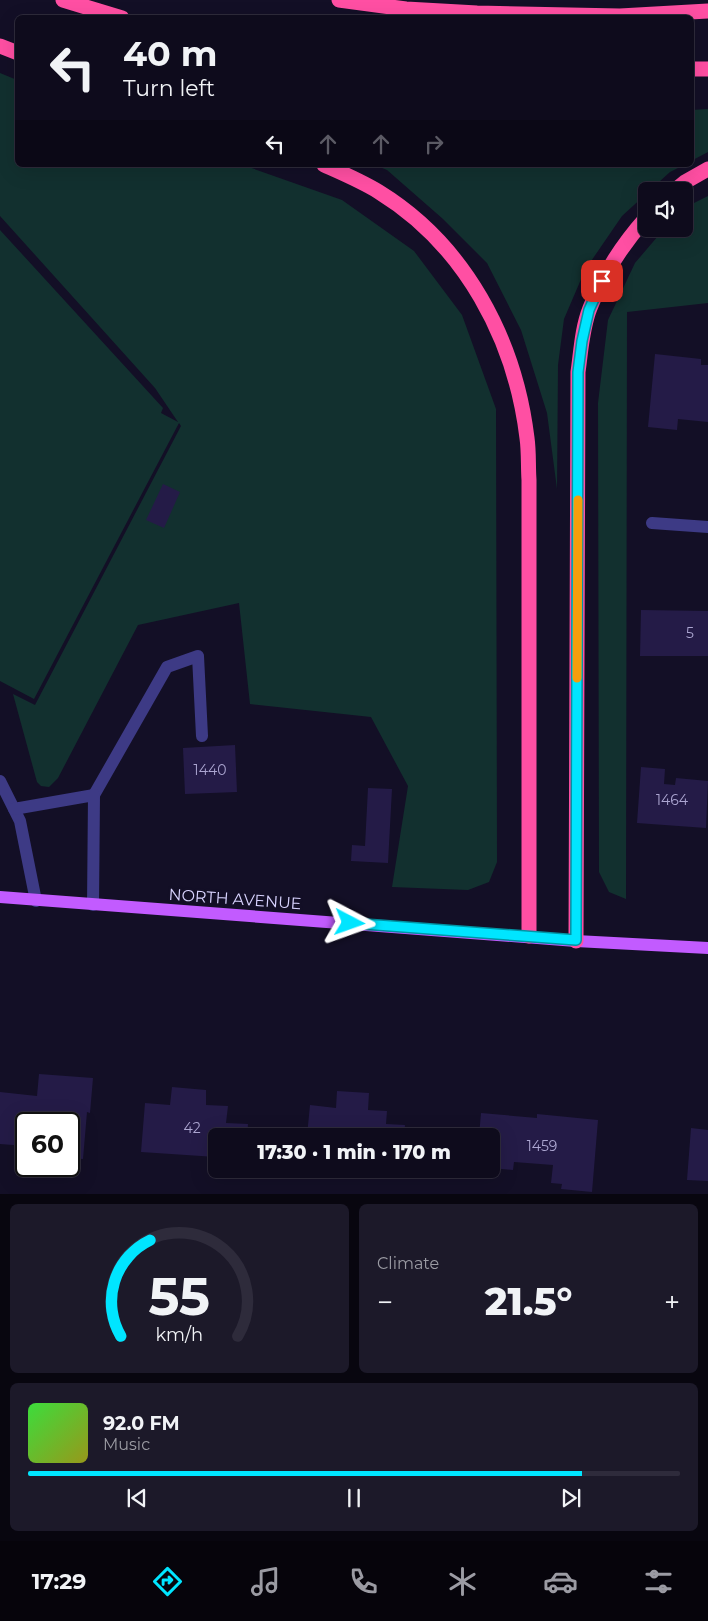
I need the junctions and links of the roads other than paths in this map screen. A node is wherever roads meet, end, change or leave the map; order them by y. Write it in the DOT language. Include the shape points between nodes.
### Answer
graph roads {
  1 [pos="63,0"];
  2 [pos="339,0"];
  3 [pos="708,9"];
  4 [pos="112,15"];
  5 [pos="572,15"];
  6 [pos="644,15"];
  7 [pos="0,46"];
  8 [pos="15,52"];
  9 [pos="694,69"];
  10 [pos="708,69"];
  11 [pos="328,167"];
  12 [pos="708,169"];
  13 [pos="685,182"];
  14 [pos="638,228"];
  15 [pos="652,523"];
  16 [pos="708,527"];
  17 [pos="202,736"];
  18 [pos="0,781"];
  19 [pos="94,795"];
  20 [pos="14,809"];
  21 [pos="0,897"];
  22 [pos="36,901"];
  23 [pos="93,905"];
  24 [pos="529,936"];
  25 [pos="576,940"];
  26 [pos="708,948"];
  1 -- 4 [label="highway"];
  2 -- 5 [label="highway" via="406,9"];
  3 -- 6 [label="highway"];
  7 -- 8 [label="highway"];
  9 -- 10 [label="highway"];
  11 -- 24 [label="highway" via="378,192 407,212 459,263 501,336 521,402 528,440 529,480"];
  12 -- 13 [label="highway"];
  14 -- 25 [label="highway" via="616,255 589,310 578,372"];
  15 -- 16 [label="street"];
  17 -- 19 [label="street" via="198,656 167,667"];
  18 -- 20 [label="street"];
  19 -- 20 [label="street"];
  19 -- 23 [label="street"];
  20 -- 22 [label="street" via="20,822"];
  21 -- 22 [label="main road, NORTH AVENUE"];
  22 -- 23 [label="main road, NORTH AVENUE"];
  23 -- 24 [label="main road, NORTH AVENUE"];
  24 -- 25 [label="main road, NORTH AVENUE"];
  25 -- 26 [label="main road, NORTH AVENUE"];
}
